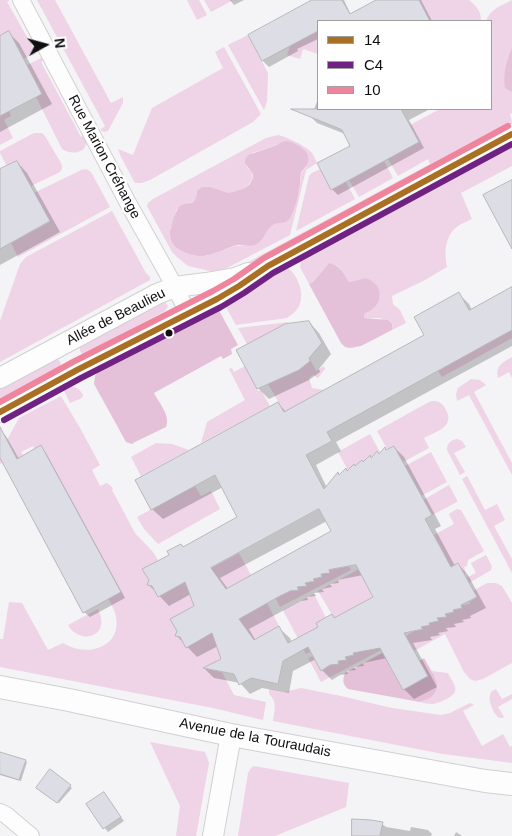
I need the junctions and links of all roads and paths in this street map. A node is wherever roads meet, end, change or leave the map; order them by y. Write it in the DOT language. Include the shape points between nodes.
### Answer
graph roads {
  1 [pos="20,0"];
  2 [pos="512,134"];
  3 [pos="268,266"];
  4 [pos="175,287"];
  5 [pos="188,313"];
  6 [pos="0,378"];
  7 [pos="0,412"];
  8 [pos="0,687"];
  9 [pos="231,735"];
  10 [pos="512,784"];
  11 [pos="0,812"];
  12 [pos="31,836"];
  13 [pos="213,836"];
  1 -- 4 [label="street, Rue Marion Créhange"];
  2 -- 3 [label="street, Allée de Beaulieu"];
  3 -- 4 [label="street, Allée de Beaulieu" via="235,278"];
  3 -- 5 [label="street, Allée de Beaulieu" via="239,286"];
  4 -- 5 [label="street, Rue Marion Créhange"];
  4 -- 6 [label="street, Allée de Beaulieu" via="156,294"];
  5 -- 7 [label="street, Allée de Beaulieu"];
  8 -- 9 [label="main road, Avenue de la Touraudais"];
  9 -- 10 [label="main road, Avenue de la Touraudais"];
  9 -- 13 [label="street"];
  11 -- 12 [label="street"];
}
